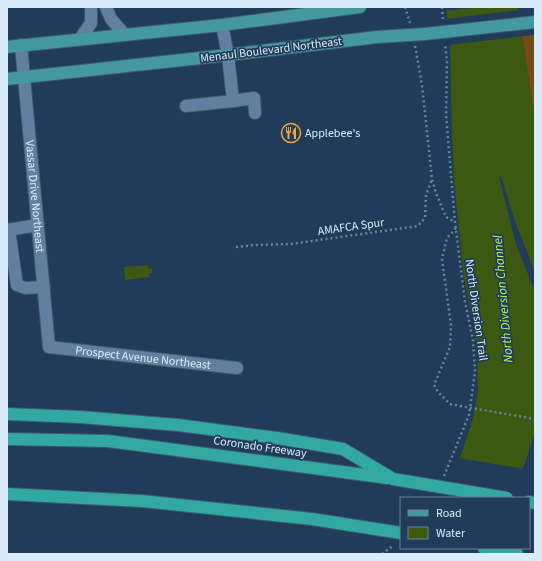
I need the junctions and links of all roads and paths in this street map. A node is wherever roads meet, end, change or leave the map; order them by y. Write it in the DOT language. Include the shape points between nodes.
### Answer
graph roads {
  1 [pos="91,7"];
  2 [pos="106,7"];
  3 [pos="360,7"];
  4 [pos="406,7"];
  5 [pos="442,7"];
  6 [pos="531,22"];
  7 [pos="222,25"];
  8 [pos="444,26"];
  9 [pos="125,34"];
  10 [pos="413,35"];
  11 [pos="80,39"];
  12 [pos="445,40"];
  13 [pos="21,45"];
  14 [pos="7,47"];
  15 [pos="228,55"];
  16 [pos="25,77"];
  17 [pos="7,79"];
  18 [pos="233,100"];
  19 [pos="186,106"];
  20 [pos="255,113"];
  21 [pos="432,179"];
  22 [pos="456,222"];
  23 [pos="38,226"];
  24 [pos="456,227"];
  25 [pos="8,230"];
  26 [pos="236,247"];
  27 [pos="44,288"];
  28 [pos="49,347"];
  29 [pos="237,368"];
  30 [pos="7,414"];
  31 [pos="535,419"];
  32 [pos="7,439"];
  33 [pos="443,478"];
  34 [pos="393,479"];
  35 [pos="7,494"];
  36 [pos="501,497"];
  37 [pos="399,538"];
  38 [pos="490,549"];
  39 [pos="513,553"];
  40 [pos="382,554"];
  1 -- 11 [label="street" via="91,23"];
  2 -- 9 [label="street" via="111,19"];
  3 -- 7 [label="main road"];
  4 -- 10 [label="path"];
  5 -- 8 [label="path"];
  6 -- 10 [label="main road, Menaul Boulevard Northeast, bridge"];
  7 -- 9 [label="main road"];
  7 -- 15 [label="street"];
  9 -- 11 [label="main road"];
  10 -- 15 [label="main road, Menaul Boulevard Northeast"];
  10 -- 21 [label="path" via="422,85"];
  11 -- 13 [label="main road"];
  12 -- 22 [label="path, North Diversion Trail" via="446,115"];
  13 -- 14 [label="main road"];
  13 -- 16 [label="street, Vassar Drive Northeast"];
  15 -- 16 [label="main road, Menaul Boulevard Northeast"];
  15 -- 18 [label="street"];
  16 -- 17 [label="main road, Menaul Boulevard Northeast"];
  16 -- 23 [label="street, Vassar Drive Northeast"];
  18 -- 19 [label="street"];
  18 -- 20 [label="street" via="254,98"];
  21 -- 22 [label="path" via="446,217"];
  21 -- 26 [label="path, AMAFCA Spur" via="426,195 425,218 418,226 291,244"];
  22 -- 24 [label="path, North Diversion Trail"];
  23 -- 25 [label="street"];
  23 -- 27 [label="street, Vassar Drive Northeast"];
  24 -- 31 [label="path, bridge" via="446,238 442,258 450,347 434,385 450,404"];
  24 -- 33 [label="path, North Diversion Trail" via="465,302 473,340 475,372 469,415"];
  25 -- 27 [label="street" via="17,285 24,288"];
  27 -- 28 [label="street, Vassar Drive Northeast"];
  28 -- 29 [label="street, Prospect Avenue Northeast"];
  30 -- 34 [label="highway" via="178,426 342,448"];
  32 -- 34 [label="highway, Coronado Freeway" via="108,441"];
  34 -- 36 [label="highway, Coronado Freeway, bridge"];
  35 -- 37 [label="highway" via="142,501 312,519 365,527"];
  37 -- 40 [label="path"];
  38 -- 39 [label="highway"];
}
